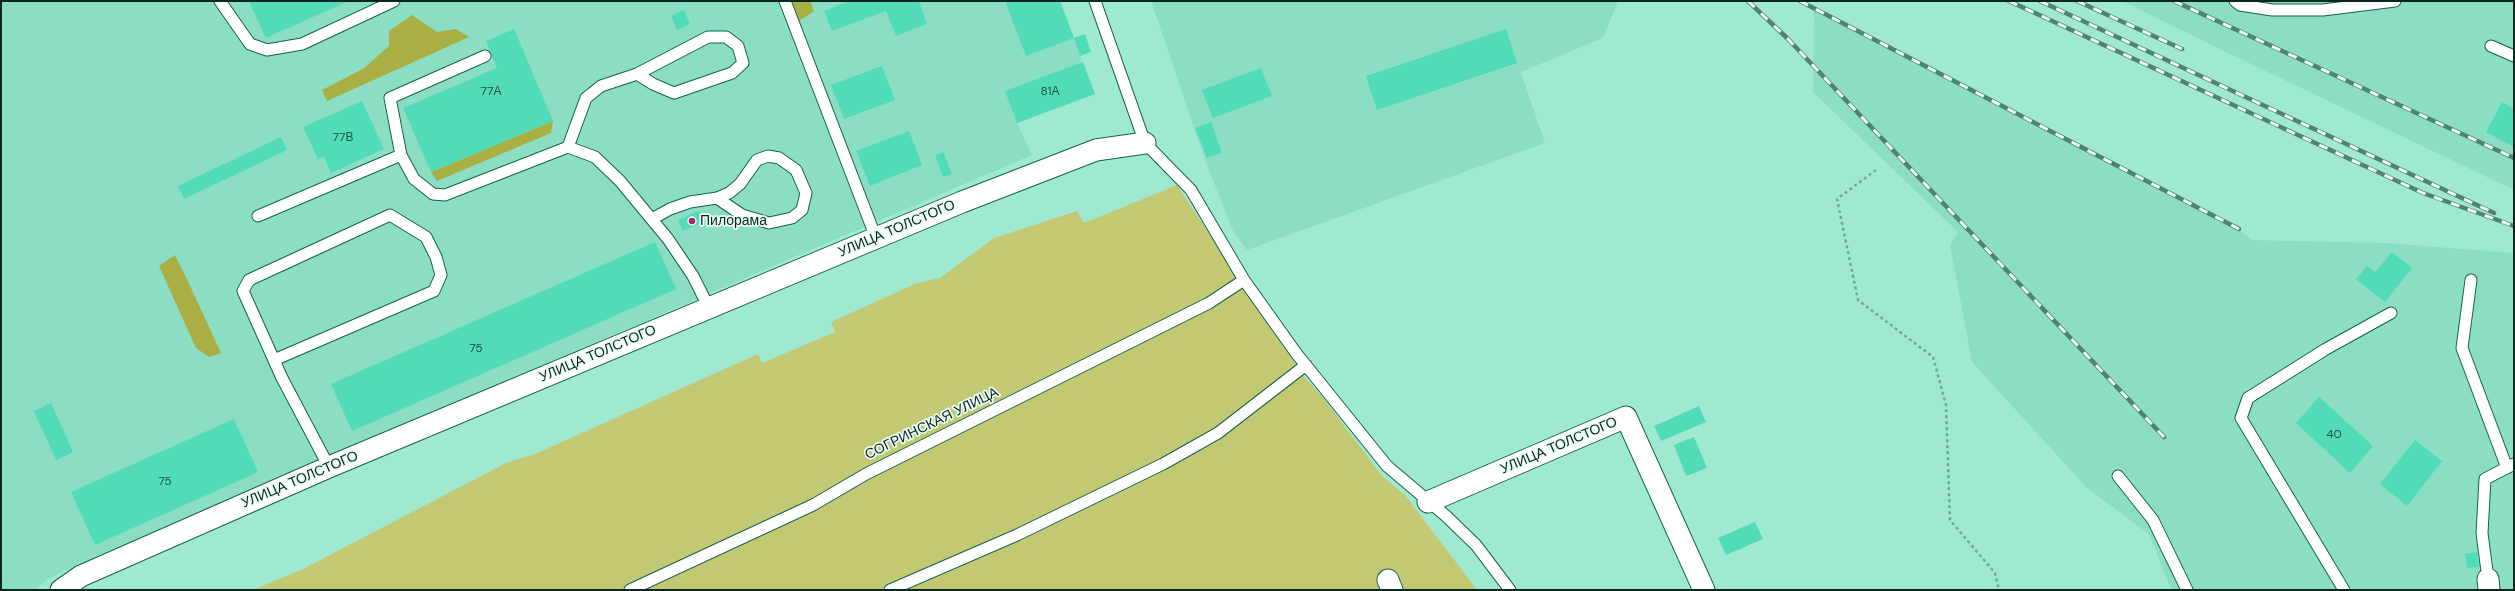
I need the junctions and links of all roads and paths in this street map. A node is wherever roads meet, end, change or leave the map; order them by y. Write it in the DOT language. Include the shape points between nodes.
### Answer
graph roads {
  1 [pos="220,1"];
  2 [pos="394,1"];
  3 [pos="785,1"];
  4 [pos="1095,1"];
  5 [pos="2235,1"];
  6 [pos="2395,1"];
  7 [pos="2491,46"];
  8 [pos="485,56"];
  9 [pos="2514,56"];
  10 [pos="637,74"];
  11 [pos="1145,143"];
  12 [pos="568,147"];
  13 [pos="401,156"];
  14 [pos="1876,170"];
  15 [pos="718,198"];
  16 [pos="258,216"];
  17 [pos="652,220"];
  18 [pos="876,238"];
  19 [pos="1244,280"];
  20 [pos="2471,280"];
  21 [pos="709,308"];
  22 [pos="2391,313"];
  23 [pos="274,360"];
  24 [pos="1306,365"];
  25 [pos="2510,466"];
  26 [pos="329,467"];
  27 [pos="2118,476"];
  28 [pos="1428,502"];
  29 [pos="2488,584"];
  30 [pos="61,590"];
  31 [pos="630,590"];
  32 [pos="890,590"];
  33 [pos="1510,590"];
  34 [pos="1704,590"];
  35 [pos="2000,590"];
  36 [pos="2187,590"];
  37 [pos="2344,590"];
  1 -- 2 [label="lane" via="250,44 267,50 302,44"];
  3 -- 18 [label="lane"];
  4 -- 11 [label="lane"];
  5 -- 6 [label="lane" via="2240,5 2287,10 2323,10"];
  7 -- 9 [label="lane"];
  8 -- 13 [label="lane" via="390,98"];
  10 -- 10 [label="lane" via="708,37 726,37 738,46 743,63 732,73 674,93 652,84"];
  10 -- 12 [label="lane" via="601,86 586,98"];
  11 -- 18 [label="street, УЛИЦА ТОЛСТОГО" via="1096,150"];
  11 -- 19 [label="lane" via="1191,190"];
  12 -- 13 [label="lane" via="445,195 433,194 414,179"];
  12 -- 17 [label="lane" via="595,157"];
  13 -- 16 [label="lane"];
  14 -- 35 [label="path" via="1837,199 1858,300 1933,357 1946,405 1950,520 1995,573"];
  15 -- 15 [label="lane" via="740,184 757,160 768,156 779,158 796,170 806,193 802,210 792,218 769,223 742,215"];
  15 -- 17 [label="lane" via="690,202 670,209"];
  17 -- 21 [label="lane" via="693,276"];
  18 -- 21 [label="street, УЛИЦА ТОЛСТОГО"];
  19 -- 24 [label="lane"];
  19 -- 31 [label="lane, СОГРИНСКАЯ УЛИЦА" via="1210,303 866,474 813,505"];
  20 -- 25 [label="lane" via="2462,348"];
  21 -- 26 [label="street, УЛИЦА ТОЛСТОГО"];
  22 -- 37 [label="lane" via="2326,348 2248,398 2240,418"];
  23 -- 23 [label="lane" via="244,291 248,280 390,215 426,237 441,275 434,291"];
  23 -- 26 [label="lane"];
  24 -- 28 [label="lane" via="1387,466"];
  24 -- 32 [label="lane" via="1218,433 1163,464 1017,535"];
  25 -- 29 [label="lane" via="2485,479 2482,533"];
  26 -- 30 [label="street, УЛИЦА ТОЛСТОГО" via="81,576"];
  27 -- 36 [label="lane" via="2153,520"];
  28 -- 33 [label="lane" via="1476,545"];
  28 -- 34 [label="street, УЛИЦА ТОЛСТОГО" via="1626,417"];
}
